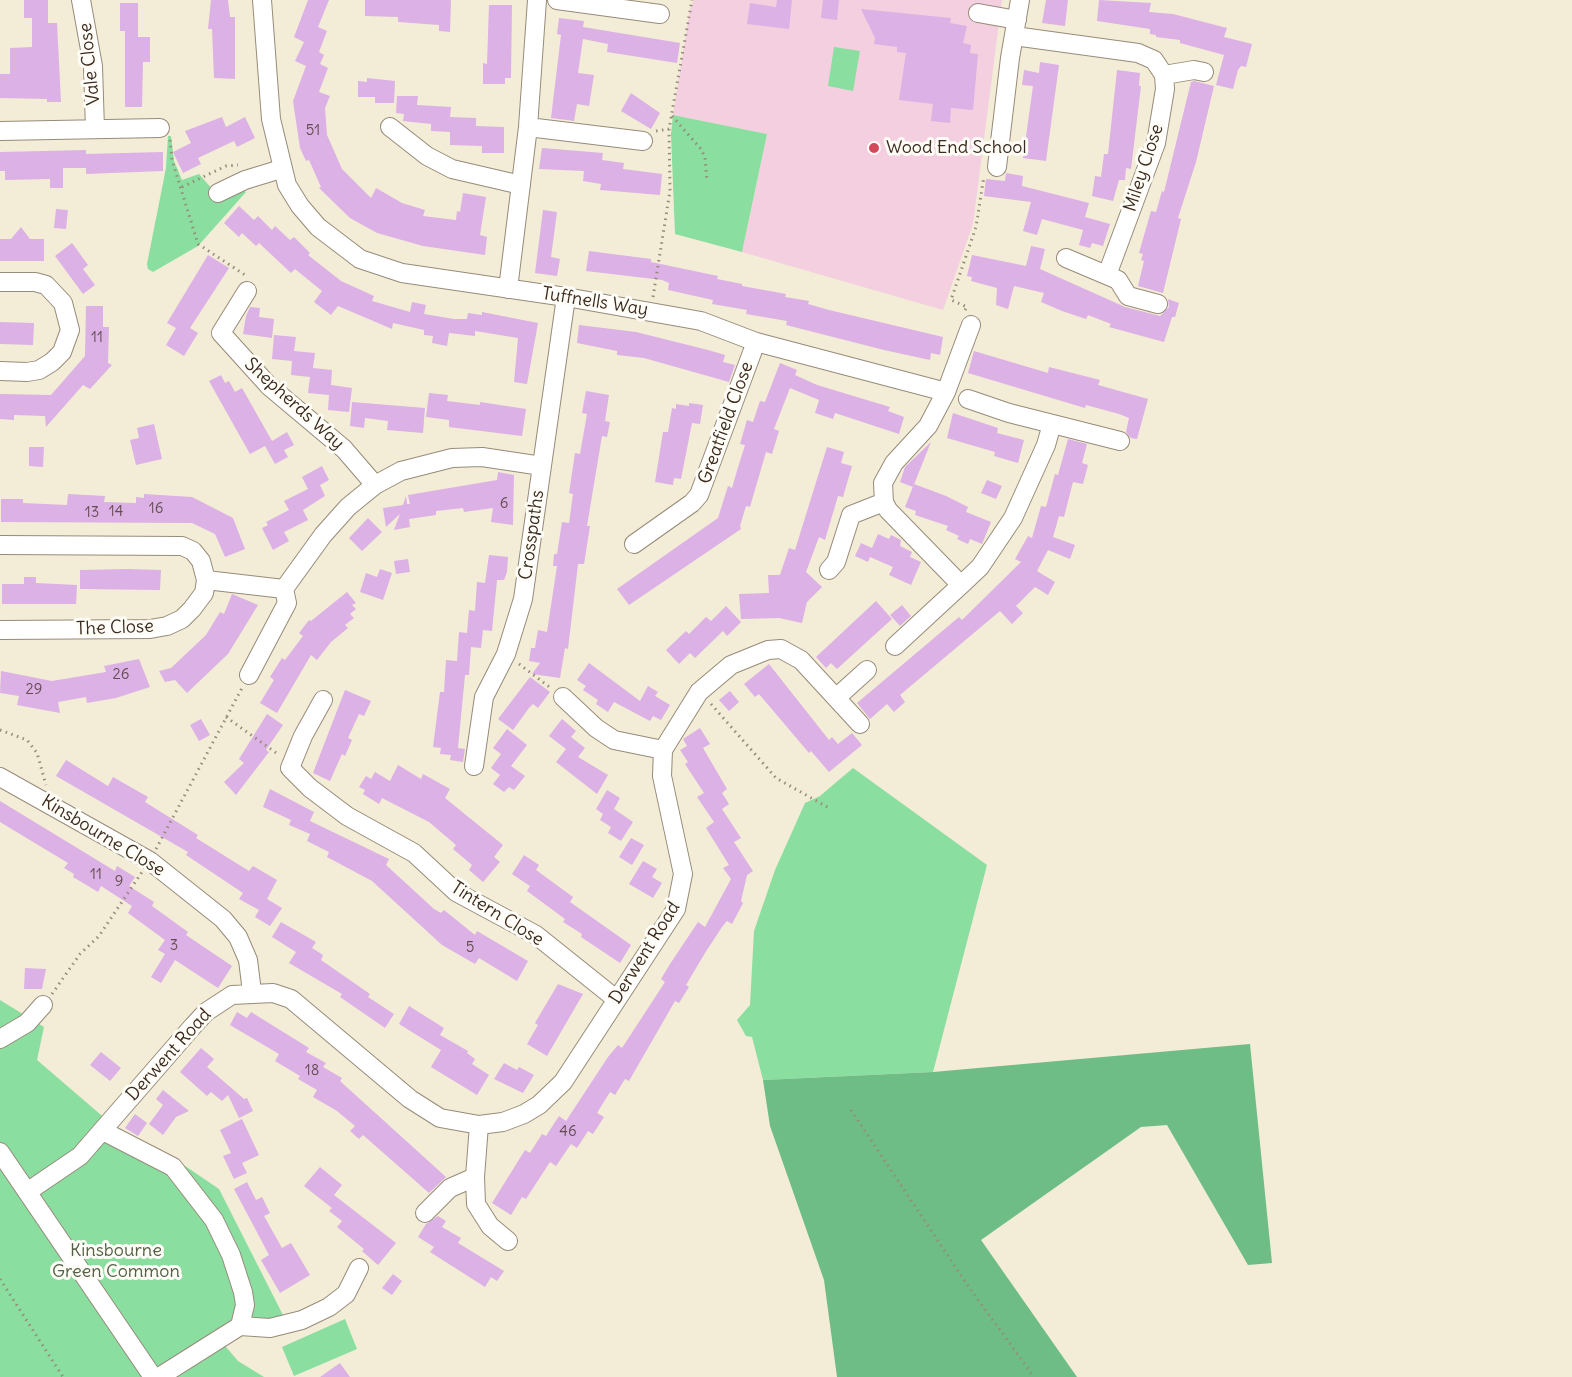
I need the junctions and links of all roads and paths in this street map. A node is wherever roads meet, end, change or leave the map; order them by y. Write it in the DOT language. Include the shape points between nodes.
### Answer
graph roads {
  1 [pos="81,0"];
  2 [pos="262,0"];
  3 [pos="537,0"];
  4 [pos="557,0"];
  5 [pos="692,0"];
  6 [pos="1020,0"];
  7 [pos="978,13"];
  8 [pos="660,14"];
  9 [pos="1016,28"];
  10 [pos="1204,72"];
  11 [pos="1164,75"];
  12 [pos="671,116"];
  13 [pos="390,127"];
  14 [pos="528,127"];
  15 [pos="160,128"];
  16 [pos="95,129"];
  17 [pos="0,131"];
  18 [pos="643,141"];
  19 [pos="991,167"];
  20 [pos="281,169"];
  21 [pos="707,182"];
  22 [pos="521,185"];
  23 [pos="218,193"];
  24 [pos="1066,258"];
  25 [pos="1107,275"];
  26 [pos="0,282"];
  27 [pos="508,289"];
  28 [pos="247,291"];
  29 [pos="566,297"];
  30 [pos="1158,304"];
  31 [pos="651,311"];
  32 [pos="972,325"];
  33 [pos="756,342"];
  34 [pos="0,370"];
  35 [pos="946,392"];
  36 [pos="968,399"];
  37 [pos="1052,424"];
  38 [pos="1120,441"];
  39 [pos="542,466"];
  40 [pos="375,485"];
  41 [pos="884,502"];
  42 [pos="634,544"];
  43 [pos="0,545"];
  44 [pos="829,570"];
  45 [pos="206,580"];
  46 [pos="961,585"];
  47 [pos="284,589"];
  48 [pos="0,630"];
  49 [pos="895,646"];
  50 [pos="506,654"];
  51 [pos="864,673"];
  52 [pos="249,675"];
  53 [pos="699,692"];
  54 [pos="563,697"];
  55 [pos="836,698"];
  56 [pos="323,700"];
  57 [pos="226,716"];
  58 [pos="860,724"];
  59 [pos="0,730"];
  60 [pos="663,750"];
  61 [pos="474,766"];
  62 [pos="290,768"];
  63 [pos="0,777"];
  64 [pos="52,804"];
  65 [pos="829,808"];
  66 [pos="252,992"];
  67 [pos="616,999"];
  68 [pos="43,1005"];
  69 [pos="0,1039"];
  70 [pos="850,1110"];
  71 [pos="479,1125"];
  72 [pos="103,1131"];
  73 [pos="0,1152"];
  74 [pos="474,1177"];
  75 [pos="27,1192"];
  76 [pos="425,1214"];
  77 [pos="508,1241"];
  78 [pos="359,1268"];
  79 [pos="0,1279"];
  80 [pos="240,1326"];
  81 [pos="63,1377"];
  82 [pos="153,1377"];
  83 [pos="159,1377"];
  84 [pos="1034,1377"];
  1 -- 16 [label="street, Vale Close" via="92,57"];
  2 -- 20 [label="street, Tuffnells Way" via="271,119"];
  3 -- 14 [label="street"];
  4 -- 8 [label="street"];
  5 -- 12 [label="path"];
  6 -- 9 [label="street"];
  7 -- 9 [label="street"];
  9 -- 11 [label="street" via="1138,53 1154,60"];
  9 -- 19 [label="street"];
  10 -- 11 [label="street" via="1184,70"];
  11 -- 25 [label="street, Miley Close" via="1156,143"];
  12 -- 21 [label="path" via="701,149"];
  12 -- 31 [label="path" via="670,191"];
  13 -- 22 [label="street" via="427,156 452,169"];
  14 -- 18 [label="street"];
  14 -- 22 [label="street"];
  15 -- 16 [label="street, Vale Close"];
  15 -- 28 [label="path" via="169,135 172,160 198,244 245,275 242,284"];
  16 -- 17 [label="street, Vale Close"];
  19 -- 32 [label="path" via="951,300 967,306 962,318"];
  20 -- 23 [label="street"];
  20 -- 27 [label="street, Tuffnells Way" via="300,206 318,227 360,259 402,273"];
  22 -- 27 [label="street"];
  24 -- 25 [label="street"];
  25 -- 30 [label="street" via="1118,280 1128,296"];
  26 -- 34 [label="street" via="46,285 63,303 70,330 62,352 39,370"];
  27 -- 29 [label="street, Tuffnells Way"];
  28 -- 40 [label="street, Shepherds Way" via="221,333 293,408 344,449"];
  29 -- 31 [label="street, Tuffnells Way"];
  29 -- 39 [label="street, Crosspaths"];
  31 -- 33 [label="street, Tuffnells Way" via="701,321"];
  32 -- 35 [label="street"];
  33 -- 35 [label="street, Tuffnells Way"];
  33 -- 42 [label="street, Greatfield Close" via="699,495"];
  35 -- 41 [label="street" via="928,426 886,474"];
  36 -- 37 [label="street"];
  37 -- 38 [label="street"];
  37 -- 46 [label="street" via="1013,518 980,567"];
  39 -- 40 [label="street" via="452,458 401,471"];
  39 -- 50 [label="street, Crosspaths" via="523,599"];
  40 -- 47 [label="street" via="323,535"];
  41 -- 44 [label="street" via="851,515 836,562"];
  41 -- 46 [label="street"];
  43 -- 45 [label="street" via="182,546 201,561"];
  45 -- 47 [label="street"];
  45 -- 48 [label="street, The Close" via="204,593 192,609 182,620 167,626"];
  46 -- 49 [label="street"];
  47 -- 52 [label="street" via="287,603"];
  50 -- 54 [label="path"];
  50 -- 61 [label="street, Crosspaths" via="484,697"];
  51 -- 55 [label="street"];
  53 -- 55 [label="street" via="731,665 760,652 781,649 801,660"];
  53 -- 60 [label="street"];
  53 -- 65 [label="path" via="776,778"];
  54 -- 60 [label="street" via="614,740"];
  55 -- 58 [label="street"];
  56 -- 62 [label="street"];
  57 -- 62 [label="path" via="282,757"];
  59 -- 64 [label="path" via="27,740 37,753"];
  60 -- 67 [label="street, Derwent Road" via="664,786 681,858 681,892 676,909"];
  62 -- 67 [label="street, Tintern Close" via="331,806 414,852 456,892 536,935"];
  63 -- 64 [label="street, Kinsbourne Close"];
  64 -- 66 [label="street, Kinsbourne Close" via="150,861 223,919 238,937 248,960"];
  66 -- 71 [label="street, Derwent Road" via="291,999 426,1110 456,1122"];
  66 -- 72 [label="street, Derwent Road" via="232,995 206,1012"];
  67 -- 71 [label="street, Derwent Road" via="552,1094 524,1114"];
  68 -- 69 [label="street" via="27,1023"];
  70 -- 84 [label="path"];
  71 -- 74 [label="street"];
  72 -- 75 [label="street, Derwent Road" via="80,1156"];
  72 -- 80 [label="street" via="173,1167 214,1220 243,1292 245,1305"];
  73 -- 75 [label="street"];
  74 -- 76 [label="street" via="450,1188"];
  74 -- 77 [label="street" via="481,1215"];
  75 -- 82 [label="street"];
  78 -- 80 [label="street" via="346,1294 302,1320 270,1328"];
  79 -- 81 [label="path"];
  80 -- 83 [label="street"];
}
